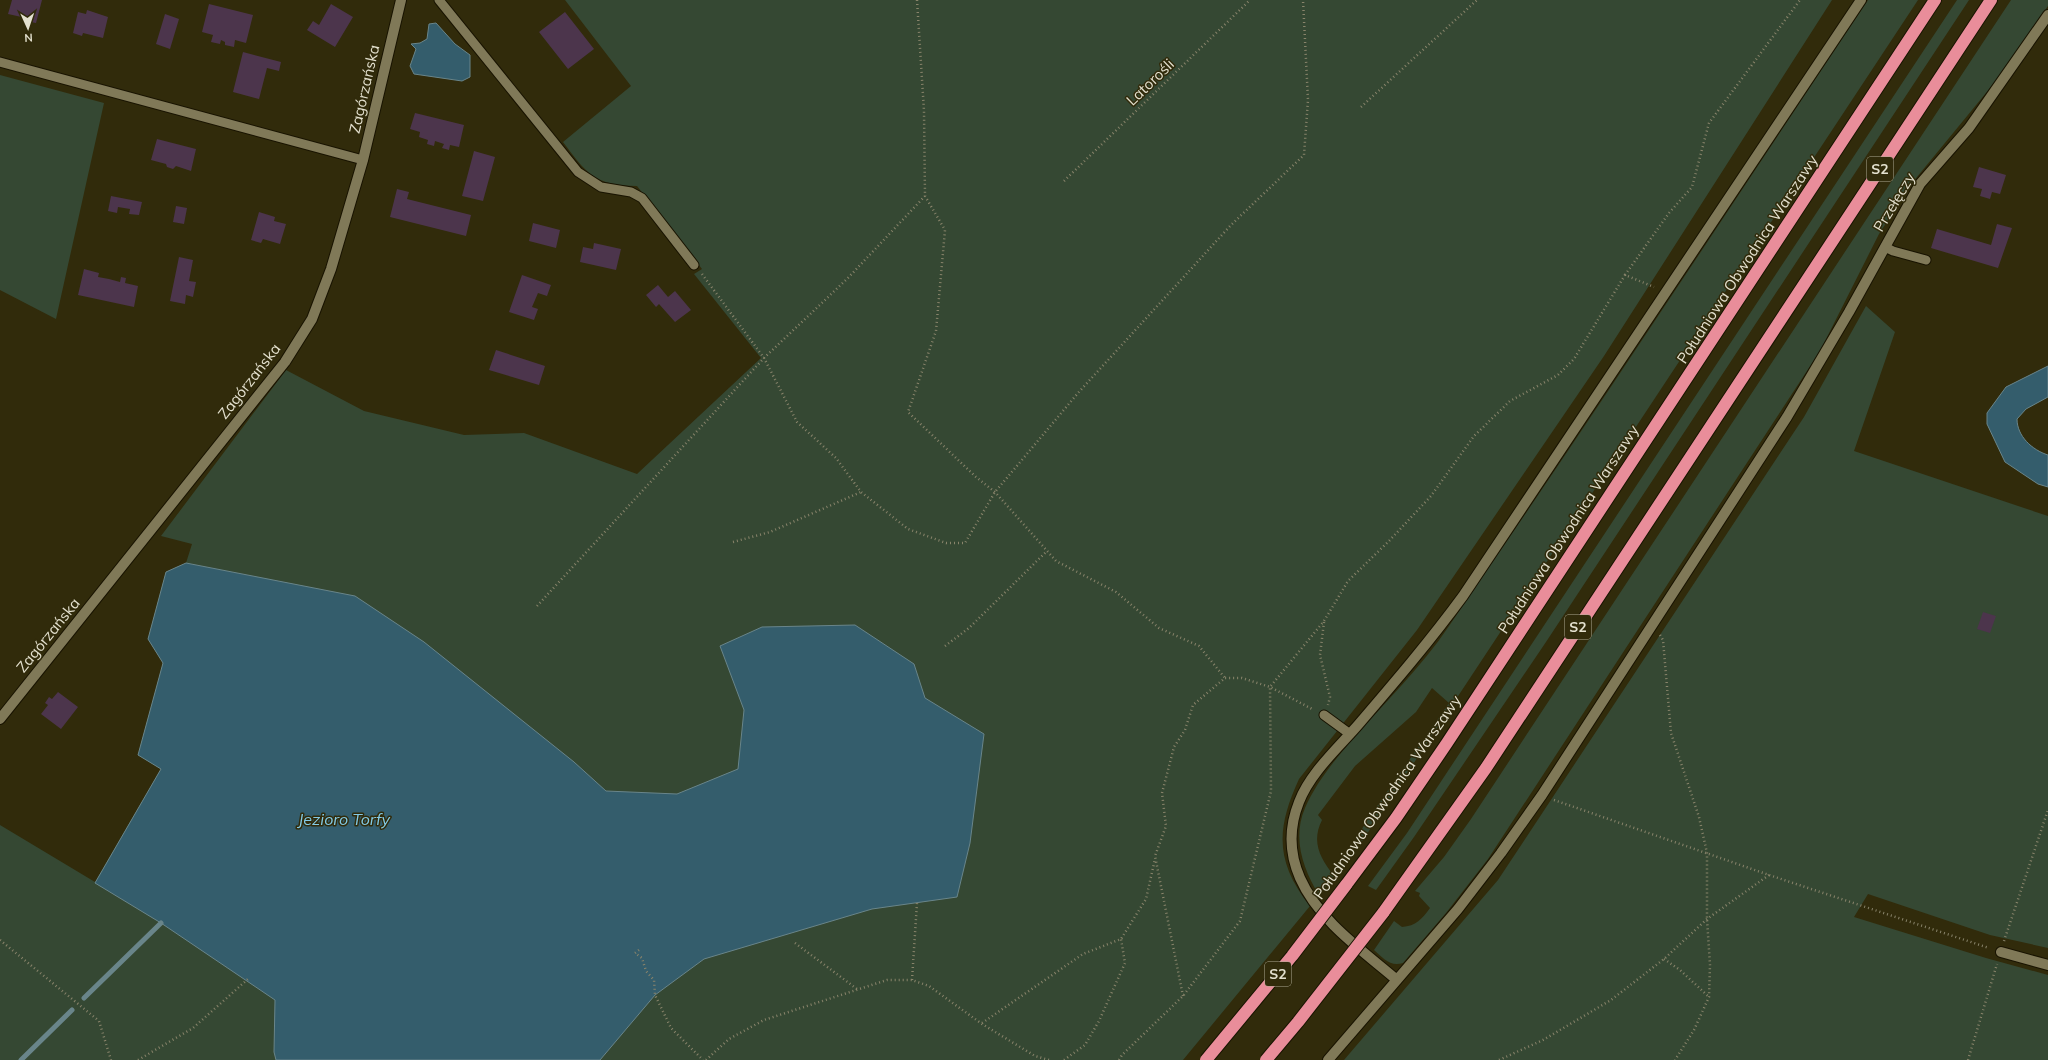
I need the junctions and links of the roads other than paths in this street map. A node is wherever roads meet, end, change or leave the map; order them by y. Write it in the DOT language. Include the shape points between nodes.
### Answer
graph roads {
  1 [pos="401,0"];
  2 [pos="439,0"];
  3 [pos="1861,0"];
  4 [pos="1935,0"];
  5 [pos="1990,0"];
  6 [pos="2048,15"];
  7 [pos="0,62"];
  8 [pos="362,160"];
  9 [pos="1885,247"];
  10 [pos="1926,260"];
  11 [pos="694,265"];
  12 [pos="1324,715"];
  13 [pos="0,718"];
  14 [pos="1350,734"];
  15 [pos="2001,952"];
  16 [pos="2048,965"];
  17 [pos="1397,980"];
  18 [pos="1206,1060"];
  19 [pos="1266,1060"];
  20 [pos="1328,1060"];
  1 -- 8 [label="street, Zagórzańska"];
  2 -- 11 [label="lane" via="578,172 601,187 631,192 642,198"];
  3 -- 14 [label="street" via="1463,596 1430,641"];
  4 -- 18 [label="highway, Południowa Obwodnica Warszawy / S2, bridge" via="1447,743 1391,824 1288,962"];
  5 -- 19 [label="highway, S2, bridge" via="1486,768 1383,913"];
  6 -- 9 [label="street, Przełęczy" via="1969,128 1920,184"];
  7 -- 8 [label="lane"];
  8 -- 13 [label="street, Zagórzańska" via="330,269 312,319 285,362"];
  9 -- 10 [label="lane"];
  9 -- 17 [label="street, Przełęczy" via="1788,417 1542,795 1476,888"];
  12 -- 14 [label="lane"];
  14 -- 17 [label="street" via="1316,774 1299,800 1291,832 1292,856 1305,888 1321,912"];
  15 -- 16 [label="street"];
  17 -- 20 [label="street, Przełęczy"];
}
